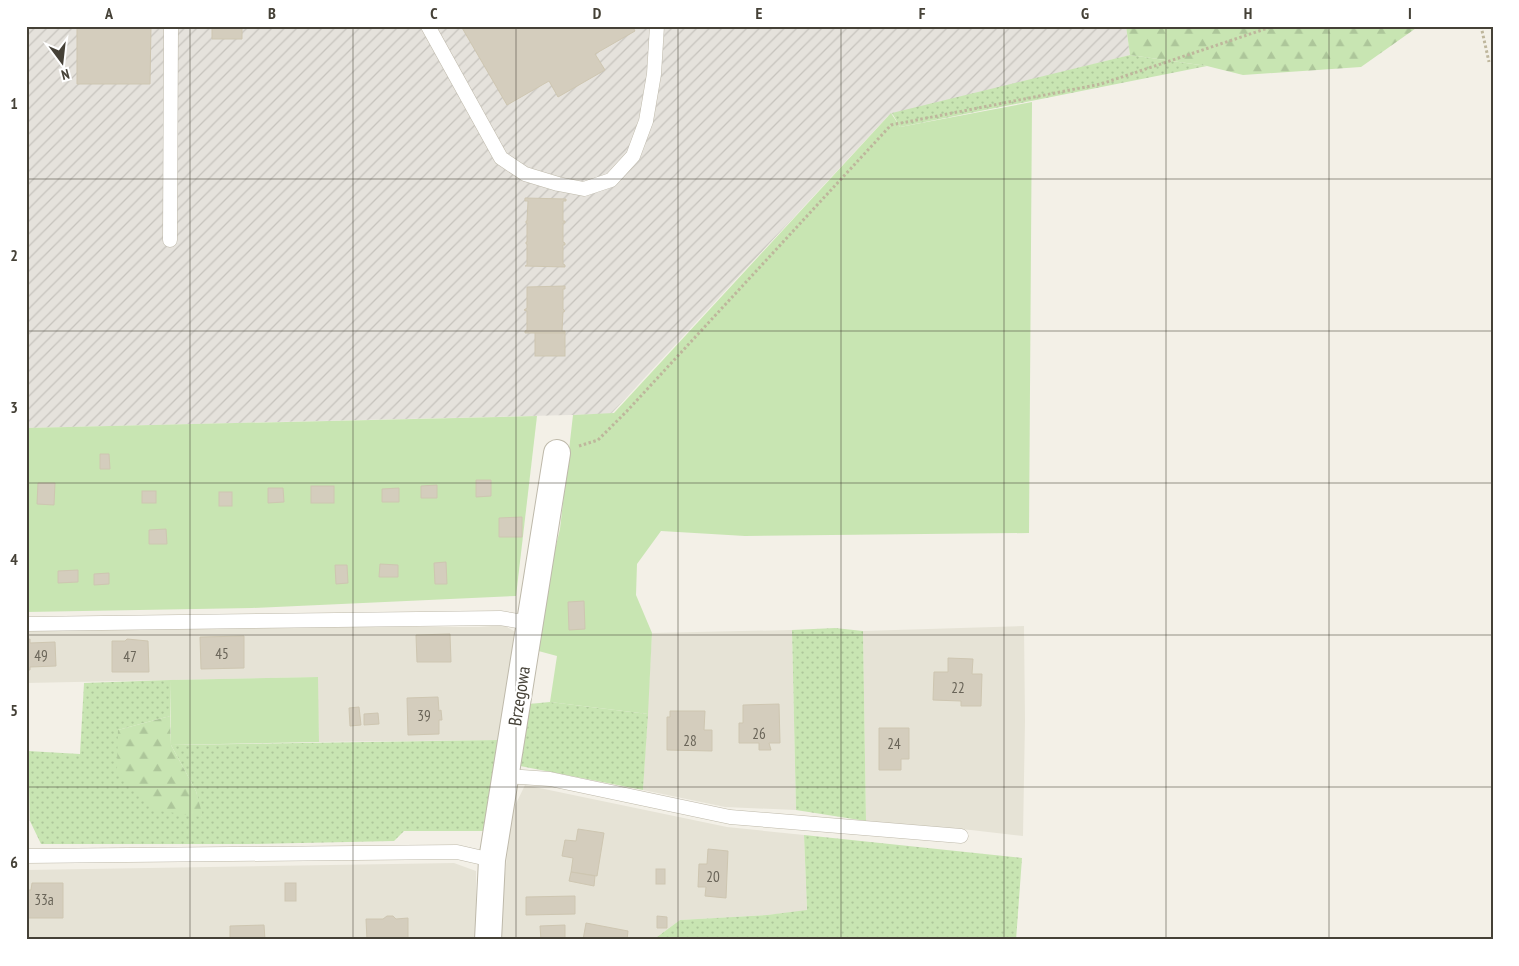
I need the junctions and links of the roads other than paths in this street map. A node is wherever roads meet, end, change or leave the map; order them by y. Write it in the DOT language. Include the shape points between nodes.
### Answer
graph roads {
  1 [pos="171,26"];
  2 [pos="428,26"];
  3 [pos="657,26"];
  4 [pos="170,240"];
  5 [pos="557,453"];
  6 [pos="26,624"];
  7 [pos="530,624"];
  8 [pos="506,776"];
  9 [pos="961,836"];
  10 [pos="26,856"];
  11 [pos="492,860"];
  12 [pos="488,940"];
  1 -- 4 [label="lane"];
  2 -- 3 [label="lane" via="501,158 525,174 584,189 611,180 633,156 646,121 654,74"];
  5 -- 7 [label="street, Brzegowa"];
  6 -- 7 [label="lane" via="500,618"];
  7 -- 8 [label="street, Brzegowa"];
  8 -- 9 [label="lane" via="550,780 730,817"];
  8 -- 11 [label="street, Brzegowa"];
  10 -- 11 [label="lane" via="457,852"];
  11 -- 12 [label="street, Brzegowa"];
}
